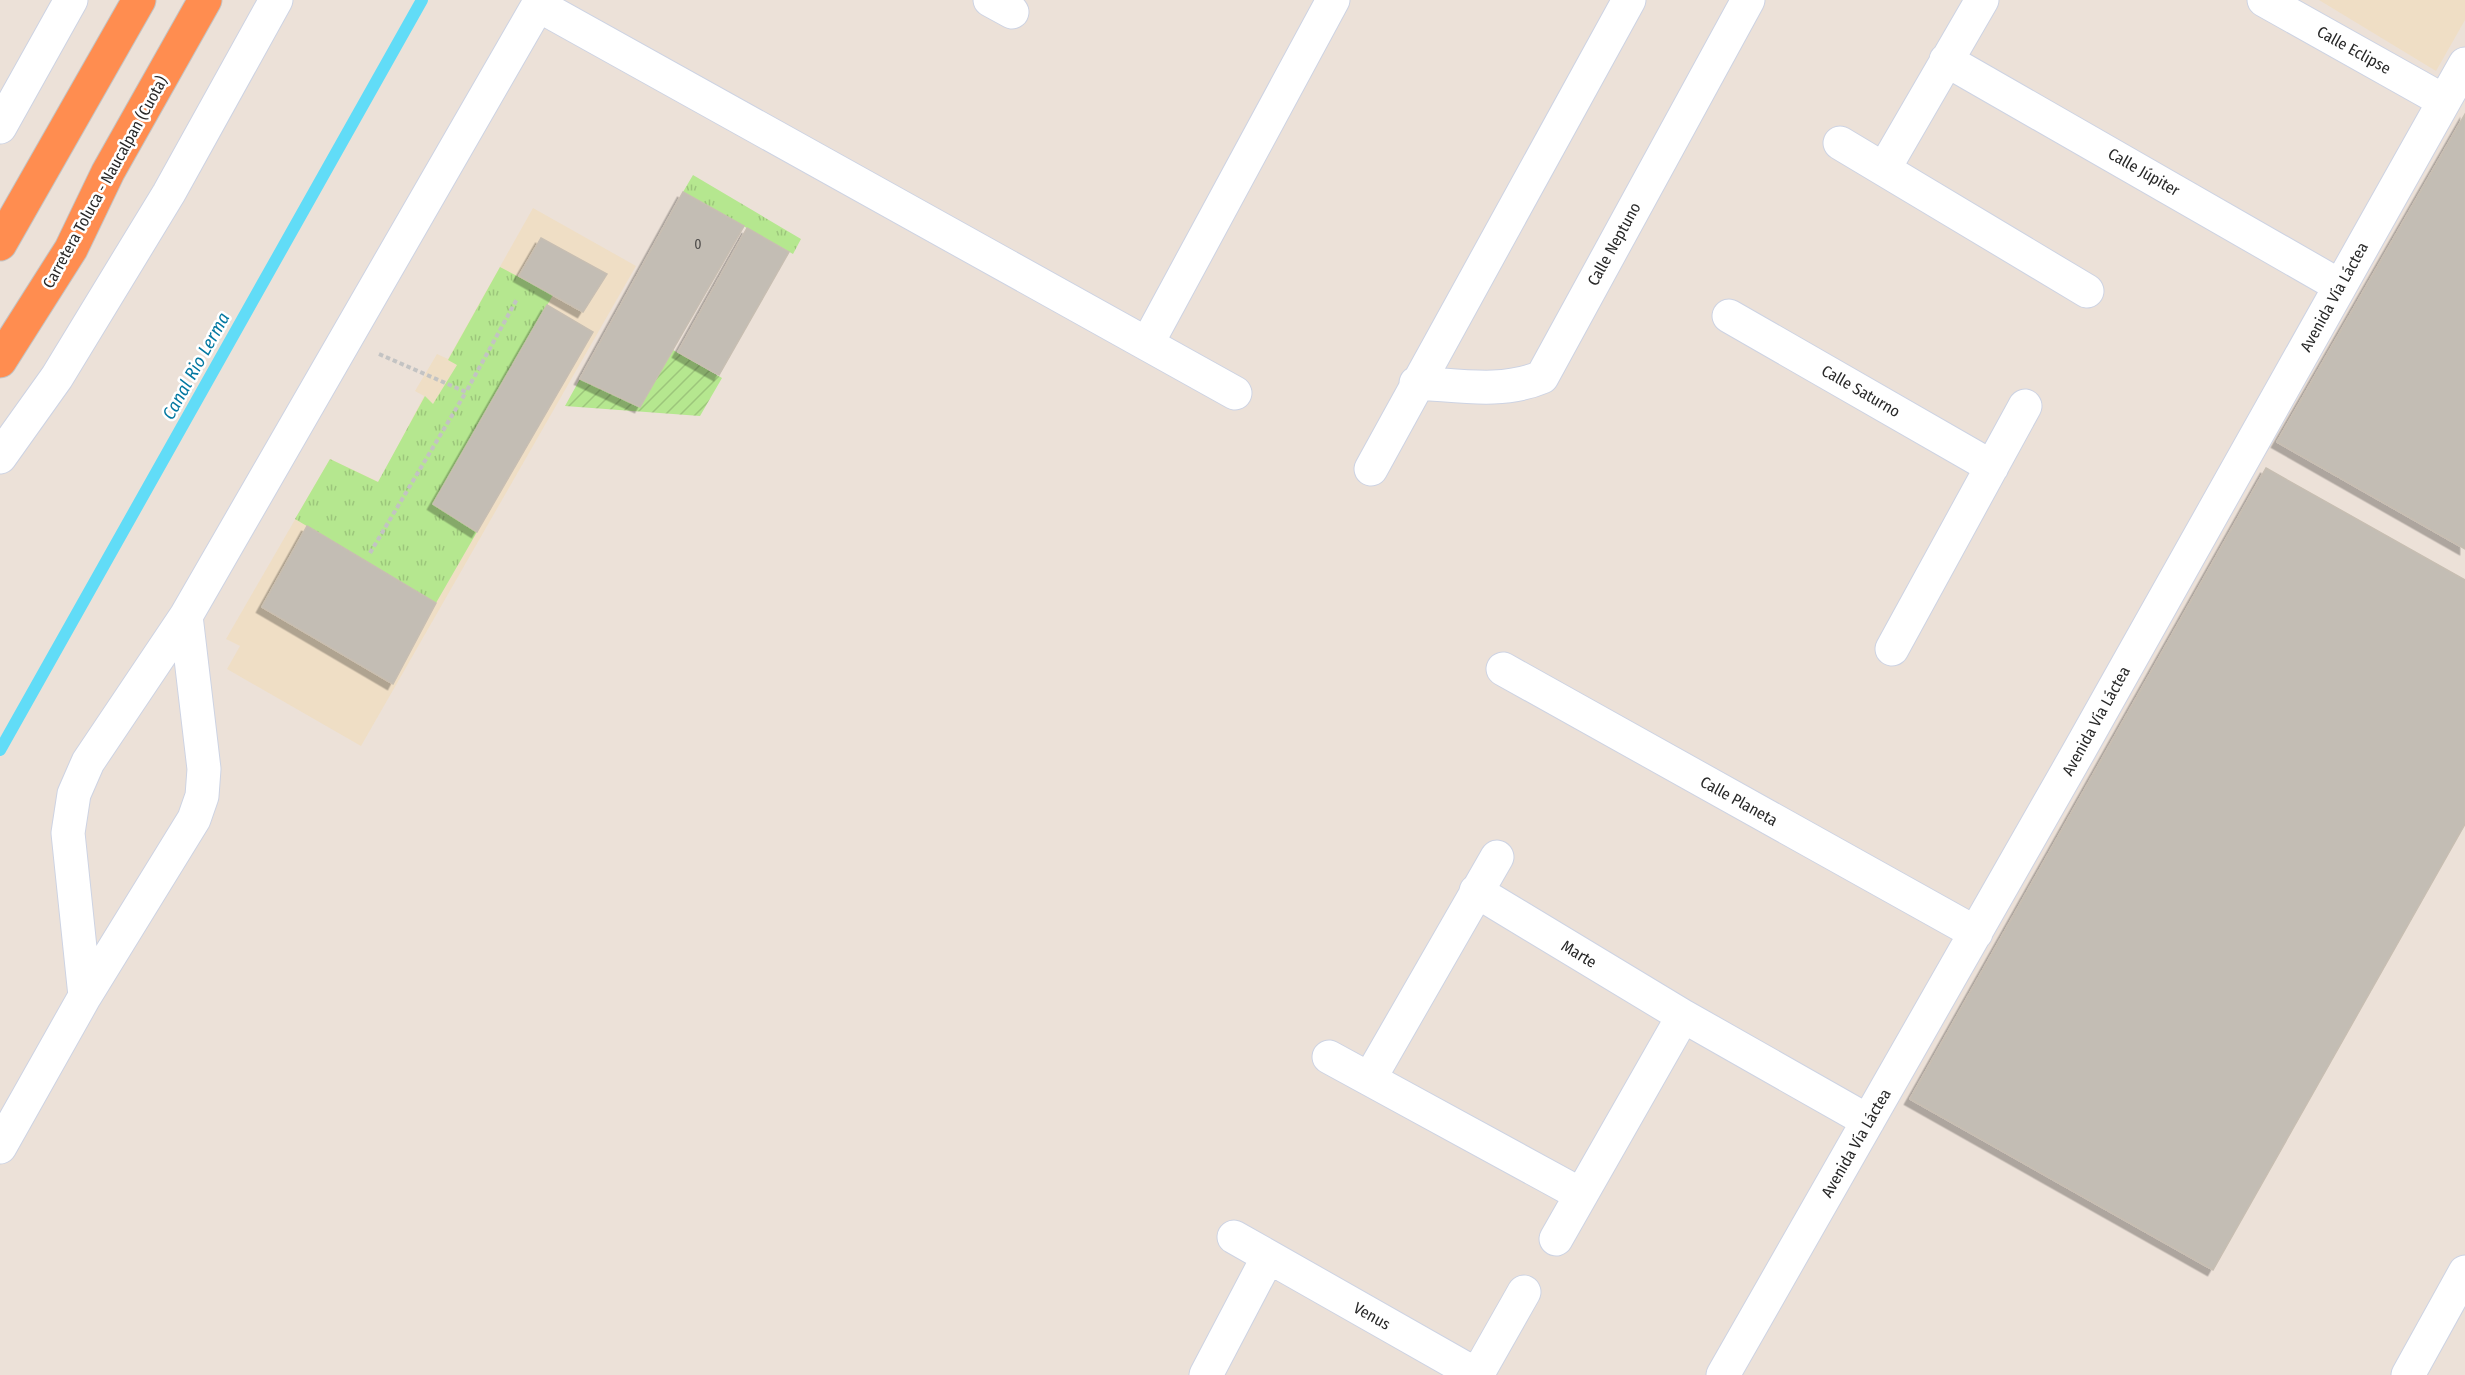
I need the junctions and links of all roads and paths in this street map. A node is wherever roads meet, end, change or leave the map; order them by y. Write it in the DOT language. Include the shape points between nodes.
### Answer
graph roads {
  1 [pos="71,0"];
  2 [pos="139,0"];
  3 [pos="206,0"];
  4 [pos="276,0"];
  5 [pos="1333,0"];
  6 [pos="1629,0"];
  7 [pos="1748,0"];
  8 [pos="1982,0"];
  9 [pos="2264,0"];
  10 [pos="540,3"];
  11 [pos="1952,50"];
  12 [pos="2465,64"];
  13 [pos="2444,101"];
  14 [pos="0,127"];
  15 [pos="1840,142"];
  16 [pos="1884,169"];
  17 [pos="0,244"];
  18 [pos="2340,286"];
  19 [pos="2087,291"];
  20 [pos="517,299"];
  21 [pos="1729,316"];
  22 [pos="345,339"];
  23 [pos="1146,344"];
  24 [pos="0,361"];
  25 [pos="1416,383"];
  26 [pos="466,392"];
  27 [pos="1235,393"];
  28 [pos="2025,406"];
  29 [pos="0,457"];
  30 [pos="1992,467"];
  31 [pos="1371,469"];
  32 [pos="370,553"];
  33 [pos="186,616"];
  34 [pos="1892,649"];
  35 [pos="1503,669"];
  36 [pos="1497,857"];
  37 [pos="1476,891"];
  38 [pos="1976,933"];
  39 [pos="85,996"];
  40 [pos="1683,1016"];
  41 [pos="1329,1057"];
  42 [pos="1370,1078"];
  43 [pos="1868,1121"];
  44 [pos="0,1146"];
  45 [pos="1580,1194"];
  46 [pos="1234,1237"];
  47 [pos="1556,1239"];
  48 [pos="1268,1257"];
  49 [pos="2465,1272"];
  50 [pos="1524,1292"];
  51 [pos="1206,1375"];
  52 [pos="1477,1375"];
  53 [pos="1723,1375"];
  54 [pos="2408,1375"];
  1 -- 14 [label="street"];
  2 -- 17 [label="highway"];
  3 -- 24 [label="highway, Carretera Toluca - Naucalpan (Cuota)" via="108,172 71,249"];
  4 -- 29 [label="street" via="157,213 57,377"];
  5 -- 23 [label="street"];
  6 -- 25 [label="street"];
  7 -- 25 [label="street, Calle Neptuno" via="1542,377 1524,385 1499,388"];
  8 -- 11 [label="street"];
  9 -- 13 [label="street, Calle Eclipse"];
  10 -- 22 [label="street"];
  10 -- 23 [label="street"];
  11 -- 16 [label="street"];
  11 -- 18 [label="street, Calle Júpiter"];
  12 -- 13 [label="street, Avenida Vía Láctea"];
  13 -- 18 [label="street, Avenida Vía Láctea"];
  15 -- 16 [label="street"];
  16 -- 19 [label="street"];
  18 -- 38 [label="street, Avenida Vía Láctea"];
  20 -- 26 [label="path"];
  21 -- 30 [label="street, Calle Saturno"];
  22 -- 26 [label="path"];
  22 -- 33 [label="street"];
  23 -- 27 [label="street"];
  25 -- 31 [label="street"];
  26 -- 32 [label="path"];
  28 -- 30 [label="street"];
  30 -- 34 [label="street"];
  33 -- 39 [label="street" via="204,769 202,796 194,819"];
  33 -- 39 [label="street" via="88,762 74,794 69,833"];
  35 -- 38 [label="street, Calle Planeta"];
  36 -- 37 [label="street"];
  37 -- 40 [label="street, Marte"];
  37 -- 42 [label="street"];
  38 -- 43 [label="street, Avenida Vía Láctea"];
  39 -- 44 [label="street"];
  40 -- 43 [label="street, Marte"];
  40 -- 45 [label="street"];
  41 -- 42 [label="street"];
  42 -- 45 [label="street"];
  43 -- 53 [label="street, Avenida Vía Láctea"];
  45 -- 47 [label="street"];
  46 -- 48 [label="street, Venus"];
  48 -- 51 [label="street"];
  48 -- 52 [label="street, Venus"];
  49 -- 54 [label="street"];
  50 -- 52 [label="street, Venus"];
}
